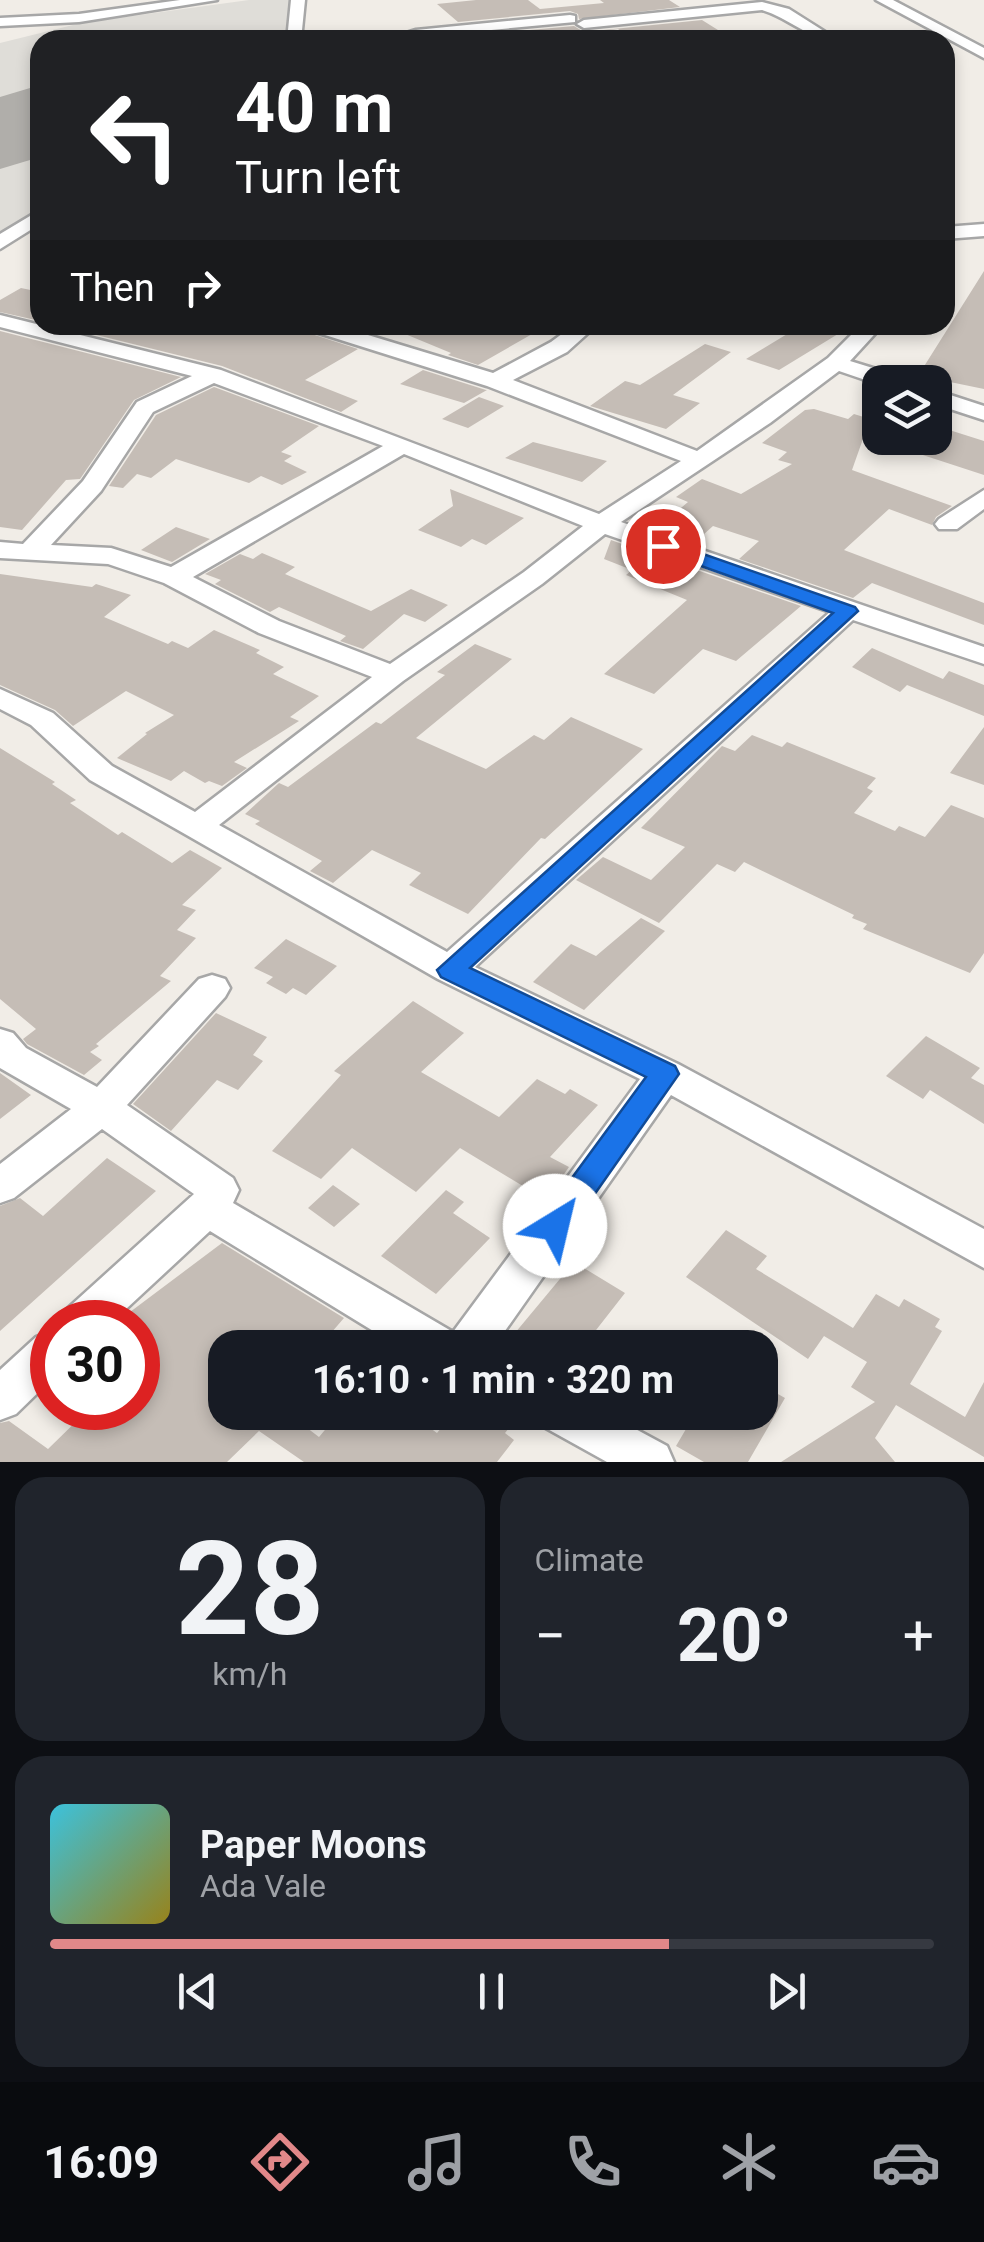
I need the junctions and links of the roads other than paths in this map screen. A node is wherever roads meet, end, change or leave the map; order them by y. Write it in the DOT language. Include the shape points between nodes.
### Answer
graph roads {
  1 [pos="210,0"];
  2 [pos="298,0"];
  3 [pos="552,0"];
  4 [pos="883,0"];
  5 [pos="0,22"];
  6 [pos="577,22"];
  7 [pos="468,29"];
  8 [pos="295,30"];
  9 [pos="458,30"];
  10 [pos="588,30"];
  11 [pos="815,30"];
  12 [pos="937,30"];
  13 [pos="984,33"];
  14 [pos="955,37"];
  15 [pos="955,40"];
  16 [pos="984,54"];
  17 [pos="30,223"];
  18 [pos="984,230"];
  19 [pos="955,232"];
  20 [pos="0,243"];
  21 [pos="3,324"];
  22 [pos="30,331"];
  23 [pos="48,335"];
  24 [pos="346,335"];
  25 [pos="574,335"];
  26 [pos="863,335"];
  27 [pos="836,363"];
  28 [pos="862,372"];
  29 [pos="213,375"];
  30 [pos="495,381"];
  31 [pos="952,402"];
  32 [pos="984,413"];
  33 [pos="403,445"];
  34 [pos="698,459"];
  35 [pos="984,497"];
  36 [pos="601,524"];
  37 [pos="948,524"];
  38 [pos="0,550"];
  39 [pos="30,552"];
  40 [pos="173,577"];
  41 [pos="848,611"];
  42 [pos="984,656"];
  43 [pos="393,675"];
  44 [pos="0,698"];
  45 [pos="196,827"];
  46 [pos="450,970"];
  47 [pos="212,988"];
  48 [pos="0,1043"];
  49 [pos="665,1074"];
  50 [pos="101,1108"];
  51 [pos="0,1186"];
  52 [pos="207,1208"];
  53 [pos="984,1250"];
  54 [pos="107,1300"];
  55 [pos="410,1330"];
  56 [pos="480,1330"];
  57 [pos="30,1371"];
  58 [pos="0,1399"];
  59 [pos="593,1430"];
  60 [pos="651,1462"];
  1 -- 5 [label="street"];
  2 -- 8 [label="street"];
  3 -- 6 [label="street"];
  4 -- 12 [label="street"];
  6 -- 7 [label="street"];
  6 -- 10 [label="street"];
  6 -- 11 [label="street" via="762,6"];
  7 -- 9 [label="street"];
  13 -- 14 [label="street"];
  15 -- 16 [label="street"];
  17 -- 20 [label="street"];
  18 -- 19 [label="street"];
  21 -- 22 [label="street"];
  23 -- 29 [label="street"];
  24 -- 30 [label="street"];
  25 -- 30 [label="street"];
  26 -- 27 [label="street"];
  27 -- 28 [label="street"];
  27 -- 34 [label="street"];
  29 -- 33 [label="street"];
  29 -- 39 [label="street" via="145,407 92,486"];
  30 -- 34 [label="street"];
  31 -- 32 [label="street"];
  33 -- 36 [label="street"];
  33 -- 40 [label="street"];
  34 -- 36 [label="street"];
  35 -- 37 [label="street"];
  36 -- 41 [label="street"];
  36 -- 43 [label="street"];
  38 -- 39 [label="street"];
  39 -- 40 [label="street" via="111,556"];
  40 -- 43 [label="street" via="269,626"];
  41 -- 42 [label="street"];
  41 -- 46 [label="street"];
  43 -- 45 [label="street"];
  44 -- 45 [label="street" via="42,720 101,773"];
  45 -- 46 [label="street"];
  46 -- 49 [label="street"];
  47 -- 50 [label="street"];
  48 -- 50 [label="street" via="13,1058"];
  49 -- 53 [label="street"];
  49 -- 56 [label="street"];
  50 -- 51 [label="street"];
  50 -- 52 [label="street" via="219,1190"];
  52 -- 54 [label="street"];
  52 -- 55 [label="street"];
  57 -- 58 [label="street"];
  59 -- 60 [label="street"];
}
